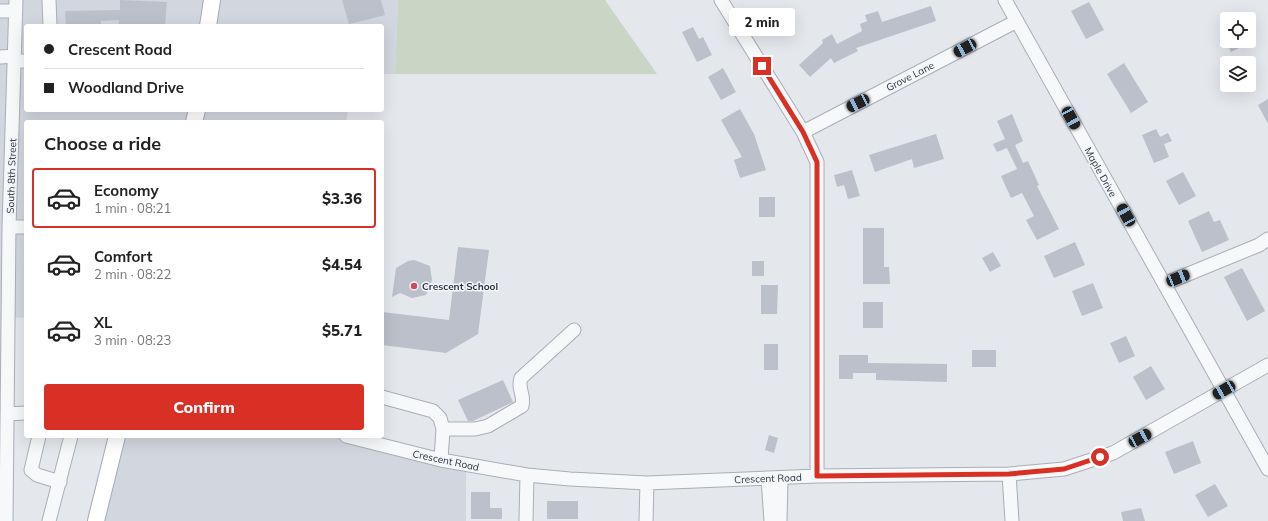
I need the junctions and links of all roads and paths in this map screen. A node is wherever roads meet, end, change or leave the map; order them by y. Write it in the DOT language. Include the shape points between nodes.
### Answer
graph roads {
  1 [pos="49,0"];
  2 [pos="212,0"];
  3 [pos="721,0"];
  4 [pos="1005,0"];
  5 [pos="15,6"];
  6 [pos="0,11"];
  7 [pos="1017,21"];
  8 [pos="50,24"];
  9 [pos="208,24"];
  10 [pos="0,56"];
  11 [pos="18,60"];
  12 [pos="803,132"];
  13 [pos="6,157"];
  14 [pos="9,227"];
  15 [pos="24,227"];
  16 [pos="1268,239"];
  17 [pos="4,270"];
  18 [pos="1164,284"];
  19 [pos="574,330"];
  20 [pos="4,344"];
  21 [pos="1268,365"];
  22 [pos="1224,390"];
  23 [pos="4,391"];
  24 [pos="384,398"];
  25 [pos="24,413"];
  26 [pos="7,414"];
  27 [pos="443,428"];
  28 [pos="39,438"];
  29 [pos="71,438"];
  30 [pos="117,438"];
  31 [pos="354,438"];
  32 [pos="440,460"];
  33 [pos="1268,469"];
  34 [pos="1009,474"];
  35 [pos="527,475"];
  36 [pos="817,476"];
  37 [pos="775,478"];
  38 [pos="60,482"];
  39 [pos="647,483"];
  40 [pos="4,520"];
  41 [pos="50,521"];
  42 [pos="96,521"];
  43 [pos="526,521"];
  44 [pos="646,521"];
  45 [pos="771,521"];
  46 [pos="780,521"];
  47 [pos="1012,521"];
  1 -- 8 [label="street"];
  2 -- 9 [label="main road"];
  3 -- 12 [label="street"];
  4 -- 7 [label="street, Maple Drive"];
  5 -- 6 [label="street"];
  5 -- 11 [label="street, South 8th Street"];
  7 -- 12 [label="street, Grove Lane"];
  7 -- 18 [label="street, Maple Drive"];
  10 -- 11 [label="street"];
  11 -- 13 [label="street, South 8th Street"];
  12 -- 36 [label="street" via="817,162"];
  13 -- 14 [label="street, South 8th Street"];
  14 -- 15 [label="street"];
  14 -- 17 [label="street, South 8th Street"];
  16 -- 18 [label="street" via="1260,245"];
  17 -- 20 [label="street, South 8th Street"];
  18 -- 22 [label="street, Maple Drive"];
  19 -- 27 [label="street" via="521,378 519,384 524,399 522,406 488,426 475,429"];
  20 -- 23 [label="street, South 8th Street"];
  21 -- 22 [label="street, Crescent Road"];
  22 -- 33 [label="street, Maple Drive"];
  22 -- 34 [label="street, Crescent Road" via="1113,453 1064,469"];
  23 -- 26 [label="street, South 8th Street"];
  24 -- 27 [label="street" via="432,411 440,418"];
  25 -- 26 [label="street"];
  26 -- 40 [label="street, South 8th Street"];
  27 -- 32 [label="street"];
  28 -- 38 [label="street" via="31,470"];
  29 -- 38 [label="street"];
  30 -- 42 [label="main road"];
  31 -- 32 [label="street, Crescent Road"];
  32 -- 35 [label="street, Crescent Road"];
  34 -- 36 [label="street, Crescent Road"];
  34 -- 47 [label="street"];
  35 -- 39 [label="street, Crescent Road"];
  35 -- 43 [label="street"];
  36 -- 37 [label="street, Crescent Road"];
  37 -- 39 [label="street, Crescent Road"];
  37 -- 45 [label="street"];
  37 -- 46 [label="street"];
  38 -- 41 [label="street"];
  39 -- 44 [label="street"];
}
